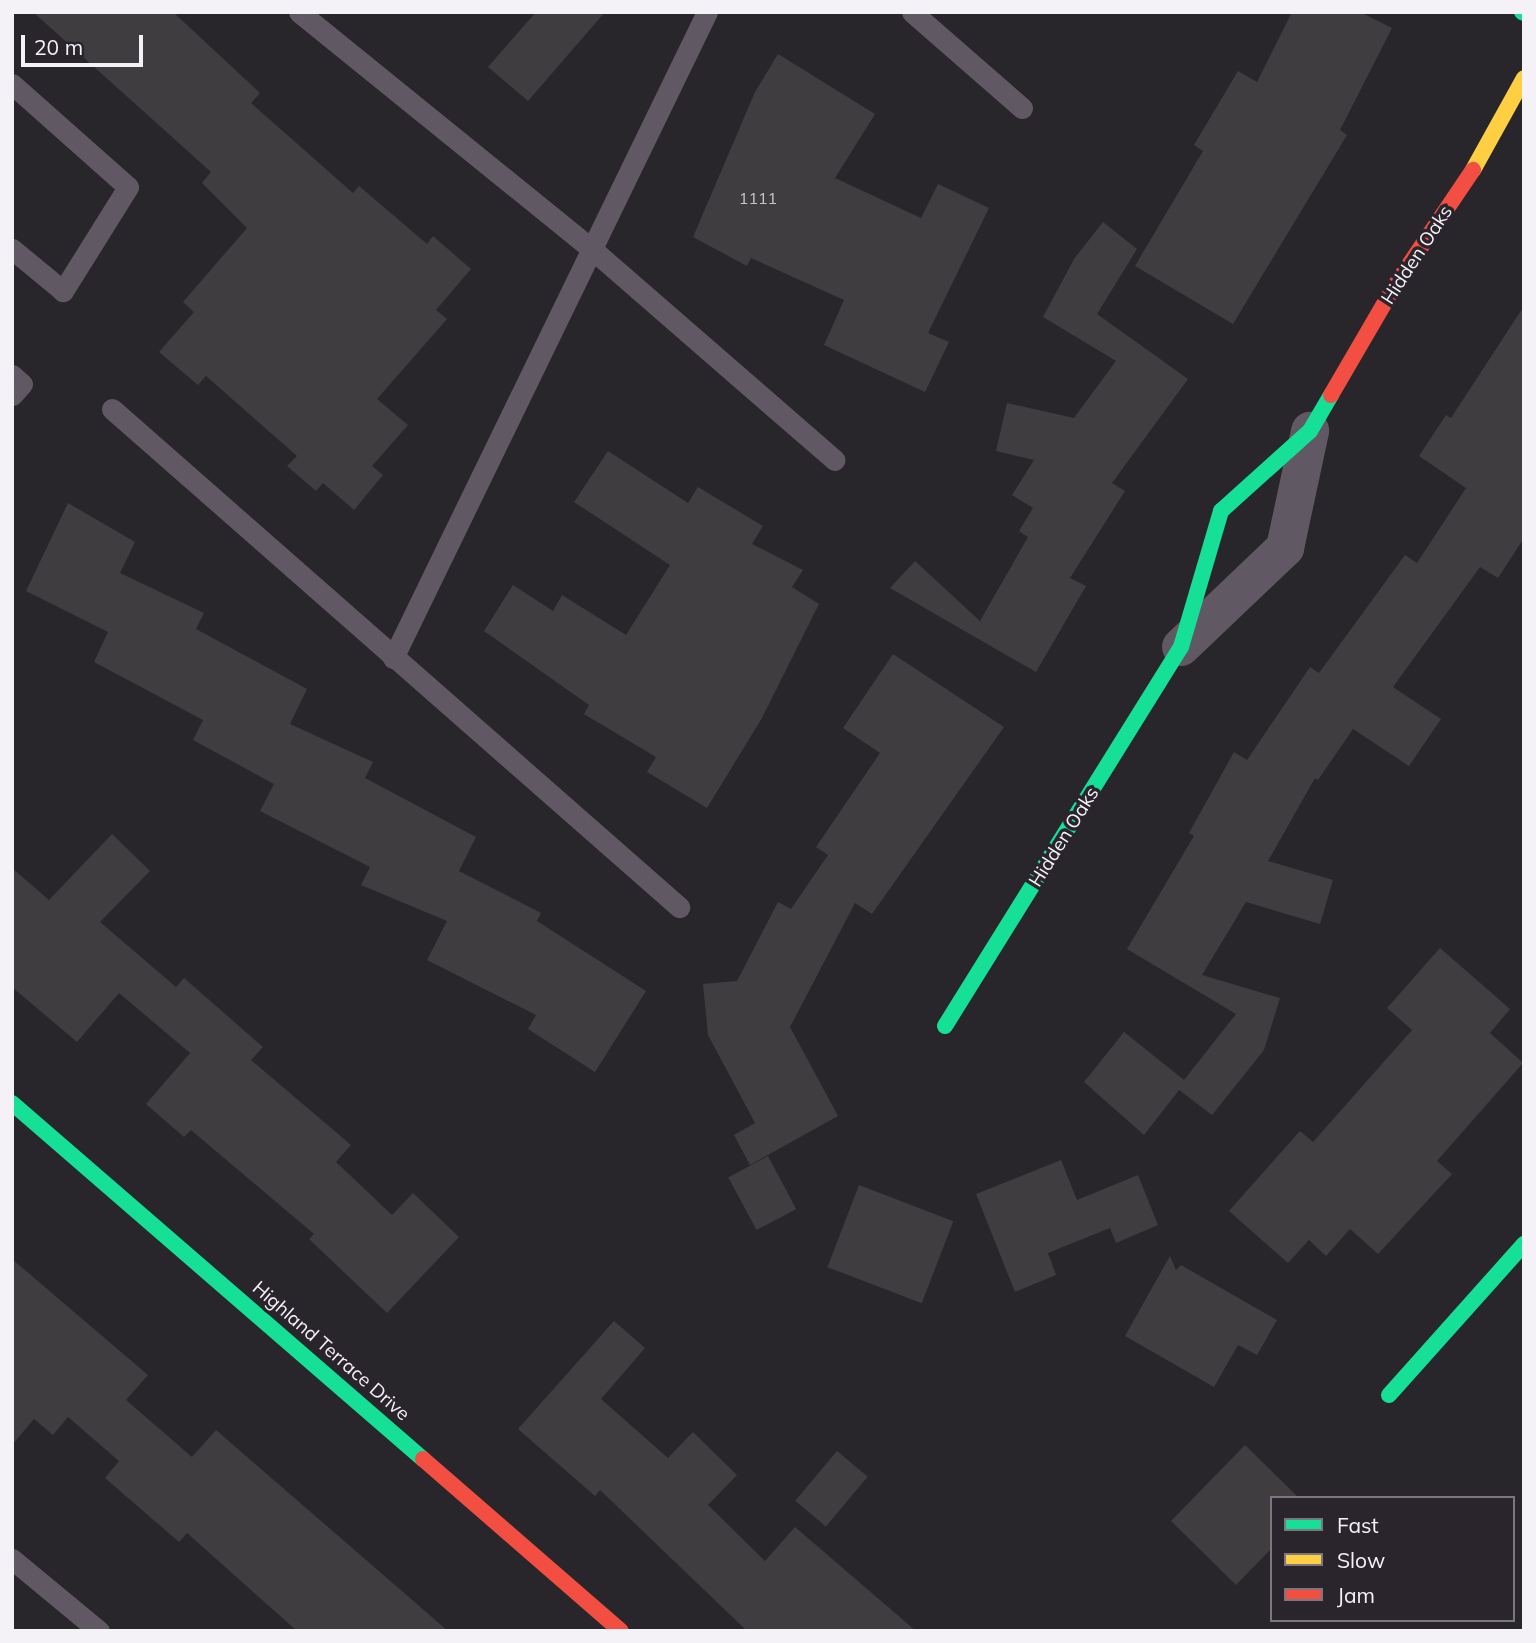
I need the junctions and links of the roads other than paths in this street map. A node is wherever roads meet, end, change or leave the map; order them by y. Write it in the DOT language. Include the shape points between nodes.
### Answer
graph roads {
  1 [pos="299,12"];
  2 [pos="706,12"];
  3 [pos="912,12"];
  4 [pos="1524,78"];
  5 [pos="12,84"];
  6 [pos="1022,108"];
  7 [pos="12,249"];
  8 [pos="593,250"];
  9 [pos="12,375"];
  10 [pos="12,395"];
  11 [pos="112,409"];
  12 [pos="1310,432"];
  13 [pos="835,460"];
  14 [pos="1181,647"];
  15 [pos="393,658"];
  16 [pos="679,907"];
  17 [pos="945,1026"];
  18 [pos="12,1103"];
  19 [pos="1524,1244"];
  20 [pos="1389,1395"];
  21 [pos="12,1559"];
  22 [pos="99,1631"];
  23 [pos="621,1631"];
  1 -- 8 [label="lane"];
  2 -- 8 [label="lane"];
  3 -- 6 [label="lane"];
  4 -- 12 [label="street, Hidden Oaks" via="1493,140 1392,290"];
  5 -- 7 [label="lane" via="128,187 63,291"];
  8 -- 13 [label="lane"];
  8 -- 15 [label="lane"];
  9 -- 10 [label="lane" via="22,384"];
  11 -- 15 [label="lane"];
  12 -- 14 [label="street, Hidden Oaks" via="1221,512"];
  12 -- 14 [label="street, Hidden Oaks" via="1285,548"];
  14 -- 17 [label="street, Hidden Oaks"];
  15 -- 16 [label="lane"];
  18 -- 23 [label="street, Highland Terrace Drive"];
  19 -- 20 [label="street"];
  21 -- 22 [label="lane"];
}
